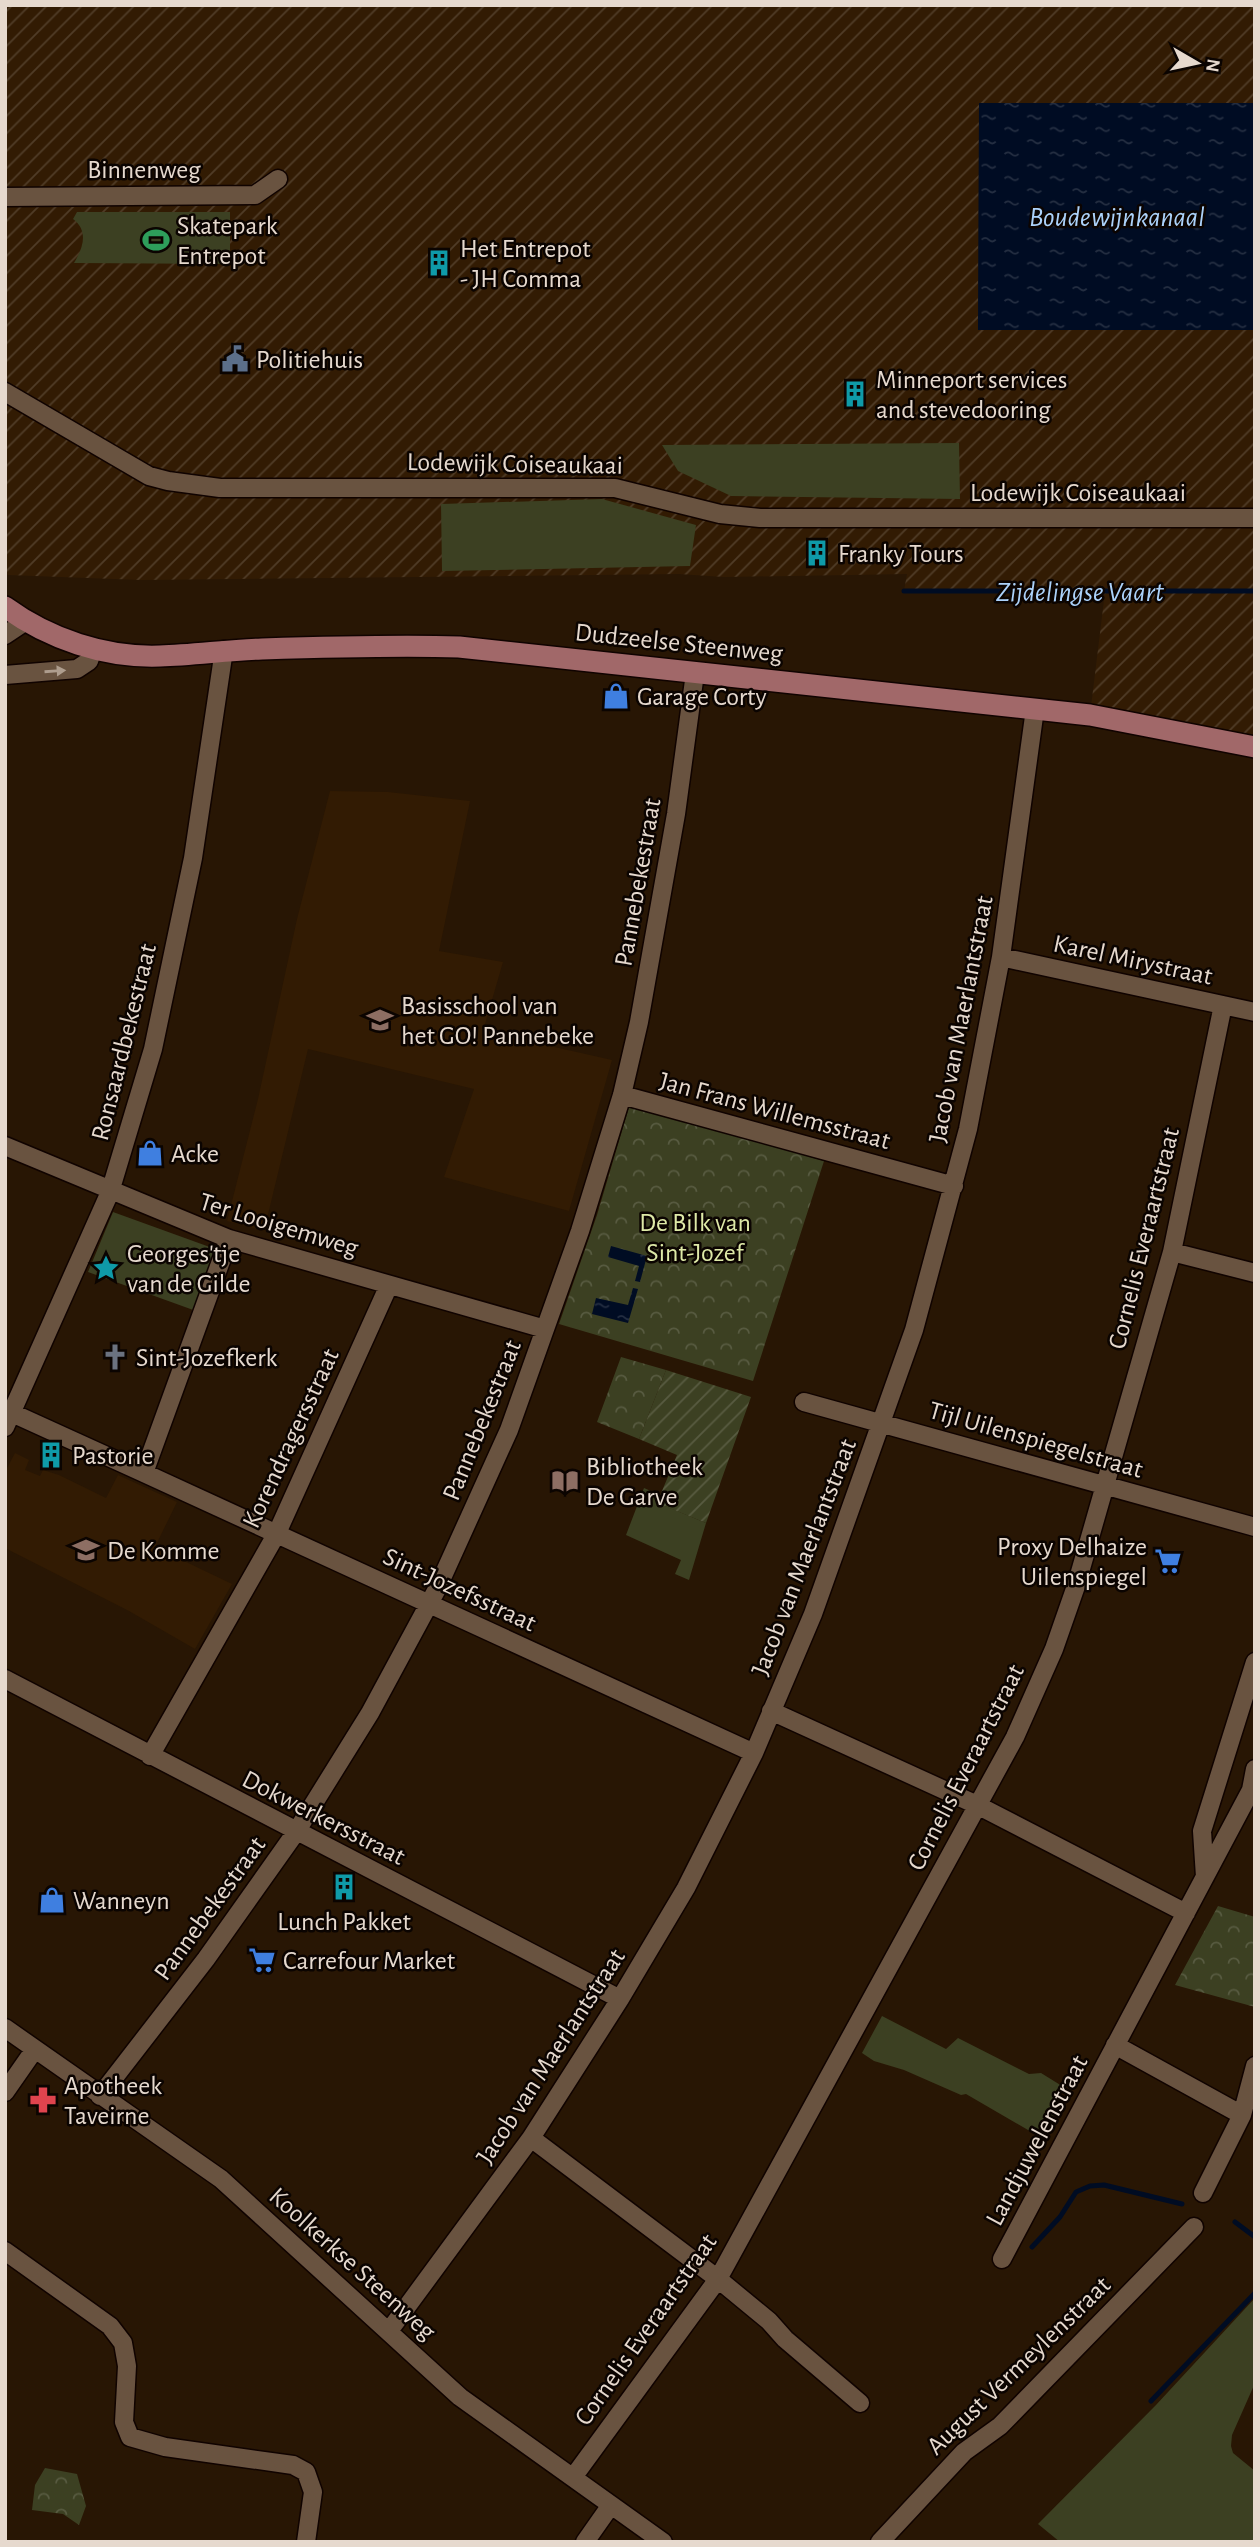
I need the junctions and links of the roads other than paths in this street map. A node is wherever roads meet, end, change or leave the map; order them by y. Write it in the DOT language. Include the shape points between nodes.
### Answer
graph roads {
  1 [pos="278,180"];
  2 [pos="5,197"];
  3 [pos="5,392"];
  4 [pos="1255,518"];
  5 [pos="5,607"];
  6 [pos="26,621"];
  7 [pos="5,635"];
  8 [pos="93,649"];
  9 [pos="224,650"];
  10 [pos="695,673"];
  11 [pos="5,675"];
  12 [pos="1035,709"];
  13 [pos="1255,747"];
  14 [pos="1001,957"];
  15 [pos="1223,1005"];
  16 [pos="1255,1012"];
  17 [pos="622,1095"];
  18 [pos="5,1146"];
  19 [pos="954,1186"];
  20 [pos="110,1192"];
  21 [pos="229,1239"];
  22 [pos="1172,1252"];
  23 [pos="1255,1273"];
  24 [pos="388,1285"];
  25 [pos="545,1329"];
  26 [pos="804,1402"];
  27 [pos="9,1420"];
  28 [pos="882,1423"];
  29 [pos="144,1473"];
  30 [pos="1105,1486"];
  31 [pos="1255,1527"];
  32 [pos="277,1533"];
  33 [pos="430,1604"];
  34 [pos="1255,1662"];
  35 [pos="5,1679"];
  36 [pos="771,1710"];
  37 [pos="754,1752"];
  38 [pos="150,1756"];
  39 [pos="1255,1769"];
  40 [pos="977,1805"];
  41 [pos="296,1832"];
  42 [pos="1205,1877"];
  43 [pos="1186,1913"];
  44 [pos="620,1999"];
  45 [pos="5,2028"];
  46 [pos="1115,2045"];
  47 [pos="35,2049"];
  48 [pos="1255,2066"];
  49 [pos="5,2092"];
  50 [pos="100,2096"];
  51 [pos="1242,2115"];
  52 [pos="531,2137"];
  53 [pos="1203,2193"];
  54 [pos="1194,2227"];
  55 [pos="5,2251"];
  56 [pos="1002,2259"];
  57 [pos="718,2279"];
  58 [pos="389,2331"];
  59 [pos="860,2403"];
  60 [pos="574,2476"];
  61 [pos="611,2505"];
  62 [pos="306,2542"];
  63 [pos="585,2542"];
  64 [pos="663,2542"];
  65 [pos="880,2542"];
  1 -- 2 [label="street, Binnenweg" via="255,195"];
  3 -- 4 [label="street, Lodewijk Coiseaukaai" via="149,476 220,488 615,488 720,514 760,518"];
  5 -- 6 [label="main road, Dudzeelse Steenweg"];
  6 -- 7 [label="street"];
  6 -- 8 [label="main road, Dudzeelse Steenweg"];
  8 -- 9 [label="main road, Dudzeelse Steenweg" via="159,656"];
  11 -- 8 [label="street, one-way" via="76,669 89,661"];
  9 -- 10 [label="main road, Dudzeelse Steenweg" via="403,645"];
  9 -- 20 [label="street, Ronsaardbekestraat" via="193,858 153,1049"];
  10 -- 12 [label="main road, Dudzeelse Steenweg"];
  10 -- 17 [label="street, Pannebekestraat" via="676,814"];
  12 -- 13 [label="main road, Dudzeelse Steenweg"];
  12 -- 14 [label="street, Jacob van Maerlantstraat"];
  14 -- 15 [label="street, Karel Mirystraat"];
  14 -- 19 [label="street, Jacob van Maerlantstraat"];
  15 -- 16 [label="street, Karel Mirystraat"];
  15 -- 22 [label="street, Cornelis Everaartstraat"];
  17 -- 19 [label="street, Jan Frans Willemsstraat"];
  17 -- 25 [label="street, Pannebekestraat"];
  18 -- 20 [label="street, Ter Looigemweg"];
  19 -- 28 [label="street, Jacob van Maerlantstraat" via="914,1331"];
  20 -- 21 [label="street, Ter Looigemweg"];
  20 -- 27 [label="street, Ronsaardbekestraat"];
  21 -- 24 [label="street, Ter Looigemweg"];
  21 -- 29 [label="street"];
  22 -- 23 [label="street"];
  22 -- 30 [label="street, Cornelis Everaartstraat"];
  24 -- 25 [label="street, Ter Looigemweg"];
  24 -- 32 [label="street, Korendragersstraat"];
  25 -- 33 [label="street, Pannebekestraat" via="509,1430"];
  26 -- 28 [label="street, Tijl Uilenspiegelstraat"];
  27 -- 29 [label="street, Sint-Jozefsstraat"];
  28 -- 30 [label="street, Tijl Uilenspiegelstraat"];
  28 -- 36 [label="street, Jacob van Maerlantstraat" via="813,1615"];
  29 -- 32 [label="street, Sint-Jozefsstraat"];
  30 -- 31 [label="street, Tijl Uilenspiegelstraat"];
  30 -- 40 [label="street, Cornelis Everaartstraat" via="1054,1649 1015,1737"];
  32 -- 33 [label="street, Sint-Jozefsstraat"];
  32 -- 38 [label="street, Korendragersstraat"];
  33 -- 37 [label="street, Sint-Jozefsstraat"];
  33 -- 41 [label="street, Pannebekestraat" via="370,1713"];
  34 -- 42 [label="street" via="1202,1831"];
  35 -- 38 [label="street, Dokwerkersstraat"];
  36 -- 37 [label="street, Jacob van Maerlantstraat"];
  36 -- 40 [label="street"];
  37 -- 44 [label="street, Jacob van Maerlantstraat" via="711,1842"];
  38 -- 41 [label="street, Dokwerkersstraat"];
  39 -- 42 [label="street, Landjuwelenstraat" via="1251,1790"];
  40 -- 43 [label="street"];
  40 -- 57 [label="street, Cornelis Everaartstraat"];
  41 -- 44 [label="street, Dokwerkersstraat"];
  41 -- 50 [label="street, Pannebekestraat"];
  42 -- 43 [label="street, Landjuwelenstraat"];
  43 -- 46 [label="street, Landjuwelenstraat"];
  44 -- 52 [label="street, Jacob van Maerlantstraat"];
  45 -- 47 [label="street, Koolkerkse Steenweg"];
  46 -- 51 [label="street, Landjuwelenstraat"];
  46 -- 56 [label="street, Landjuwelenstraat"];
  47 -- 49 [label="street"];
  47 -- 50 [label="street, Koolkerkse Steenweg"];
  48 -- 51 [label="street"];
  50 -- 58 [label="street, Koolkerkse Steenweg" via="221,2179"];
  51 -- 53 [label="street"];
  52 -- 57 [label="street"];
  52 -- 58 [label="street, Jacob van Maerlantstraat"];
  54 -- 65 [label="street, August Vermeylenstraat" via="1000,2426 964,2452"];
  55 -- 62 [label="street" via="110,2326 123,2343 127,2367 124,2422 130,2437 293,2465 306,2472 313,2492"];
  57 -- 59 [label="street"];
  57 -- 60 [label="street, Cornelis Everaartstraat"];
  58 -- 60 [label="street, Koolkerkse Steenweg" via="460,2397"];
  60 -- 61 [label="street, Koolkerkse Steenweg"];
  61 -- 63 [label="street"];
  61 -- 64 [label="street, Koolkerkse Steenweg"];
}
